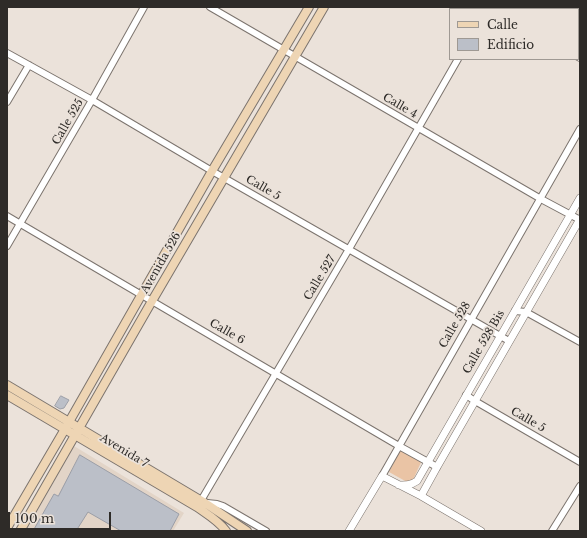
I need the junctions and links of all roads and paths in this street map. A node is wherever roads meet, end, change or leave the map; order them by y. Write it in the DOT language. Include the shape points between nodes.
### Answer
graph roads {
  1 [pos="144,7"];
  2 [pos="210,7"];
  3 [pos="309,7"];
  4 [pos="324,7"];
  5 [pos="284,50"];
  6 [pos="7,53"];
  7 [pos="295,57"];
  8 [pos="457,60"];
  9 [pos="29,65"];
  10 [pos="92,100"];
  11 [pos="7,102"];
  12 [pos="419,128"];
  13 [pos="580,129"];
  14 [pos="212,171"];
  15 [pos="224,178"];
  16 [pos="580,198"];
  17 [pos="540,199"];
  18 [pos="571,214"];
  19 [pos="7,216"];
  20 [pos="580,220"];
  21 [pos="20,224"];
  22 [pos="7,246"];
  23 [pos="349,249"];
  24 [pos="142,295"];
  25 [pos="152,301"];
  26 [pos="516,311"];
  27 [pos="526,312"];
  28 [pos="471,319"];
  29 [pos="500,336"];
  30 [pos="509,341"];
  31 [pos="580,342"];
  32 [pos="276,373"];
  33 [pos="7,385"];
  34 [pos="7,395"];
  35 [pos="466,395"];
  36 [pos="475,401"];
  37 [pos="67,426"];
  38 [pos="77,431"];
  39 [pos="399,446"];
  40 [pos="427,462"];
  41 [pos="580,462"];
  42 [pos="437,467"];
  43 [pos="382,476"];
  44 [pos="399,485"];
  45 [pos="580,486"];
  46 [pos="421,496"];
  47 [pos="201,503"];
  48 [pos="7,528"];
  49 [pos="20,531"];
  50 [pos="226,531"];
  51 [pos="247,531"];
  52 [pos="266,531"];
  53 [pos="349,531"];
  54 [pos="481,531"];
  55 [pos="552,531"];
  1 -- 10 [label="street, Calle 525"];
  2 -- 5 [label="street, Calle 4"];
  3 -- 5 [label="main road, Avenida 526"];
  4 -- 7 [label="main road, Avenida 526"];
  5 -- 7 [label="street, Calle 4"];
  5 -- 14 [label="main road, Avenida 526"];
  6 -- 9 [label="street, Calle 5"];
  7 -- 12 [label="street, Calle 4"];
  7 -- 15 [label="main road, Avenida 526"];
  8 -- 12 [label="street, Calle 527"];
  9 -- 10 [label="street, Calle 5"];
  9 -- 11 [label="street"];
  10 -- 14 [label="street, Calle 5"];
  10 -- 21 [label="street, Calle 525"];
  12 -- 17 [label="street, Calle 4"];
  12 -- 23 [label="street, Calle 527"];
  13 -- 17 [label="street, Calle 528"];
  14 -- 15 [label="street, Calle 5"];
  14 -- 24 [label="main road, Avenida 526"];
  15 -- 23 [label="street, Calle 5"];
  15 -- 25 [label="main road, Avenida 526"];
  16 -- 18 [label="street, Calle 528 Bis"];
  17 -- 18 [label="street, Calle 4"];
  17 -- 28 [label="street, Calle 528"];
  18 -- 20 [label="street, Calle 4"];
  18 -- 26 [label="street, Calle 528 Bis"];
  19 -- 21 [label="street, Calle 6"];
  20 -- 27 [label="street, Calle 528 Bis"];
  21 -- 22 [label="street, Calle 525"];
  21 -- 24 [label="street, Calle 6"];
  23 -- 28 [label="street, Calle 5"];
  23 -- 32 [label="street, Calle 527"];
  24 -- 25 [label="street, Calle 6"];
  24 -- 37 [label="main road, Avenida 526"];
  25 -- 32 [label="street, Calle 6"];
  25 -- 38 [label="main road, Avenida 526"];
  26 -- 27 [label="street"];
  26 -- 29 [label="street, Calle 528 Bis"];
  27 -- 30 [label="street, Calle 528 Bis"];
  27 -- 31 [label="street"];
  28 -- 29 [label="street, Calle 5"];
  28 -- 39 [label="street, Calle 528"];
  29 -- 30 [label="street, Calle 5"];
  29 -- 35 [label="street, Calle 528 Bis"];
  30 -- 36 [label="street, Calle 528 Bis"];
  32 -- 39 [label="street, Calle 6"];
  32 -- 47 [label="street, Calle 527"];
  33 -- 37 [label="main road, Avenida 7"];
  34 -- 37 [label="main road, Avenida 7"];
  35 -- 36 [label="street, Calle 5"];
  35 -- 40 [label="street, Calle 528 Bis"];
  36 -- 41 [label="street, Calle 5"];
  36 -- 42 [label="street, Calle 528 Bis"];
  37 -- 38 [label="main road, Avenida 7"];
  37 -- 48 [label="main road, Avenida 526"];
  38 -- 47 [label="main road, Avenida 7"];
  38 -- 49 [label="main road, Avenida 526"];
  39 -- 40 [label="street, Calle 6"];
  39 -- 43 [label="street, Calle 528"];
  40 -- 42 [label="street, Calle 6"];
  40 -- 44 [label="street, Calle 528 Bis" via="417,481 413,484"];
  42 -- 46 [label="street, Calle 528 Bis"];
  43 -- 44 [label="street"];
  43 -- 53 [label="street, Calle 528"];
  44 -- 46 [label="street"];
  45 -- 55 [label="street"];
  46 -- 54 [label="street"];
  47 -- 50 [label="main road, Avenida 7"];
  47 -- 51 [label="main road, Avenida 7"];
  47 -- 52 [label="street, Avenida 7" via="223,506"];
}
